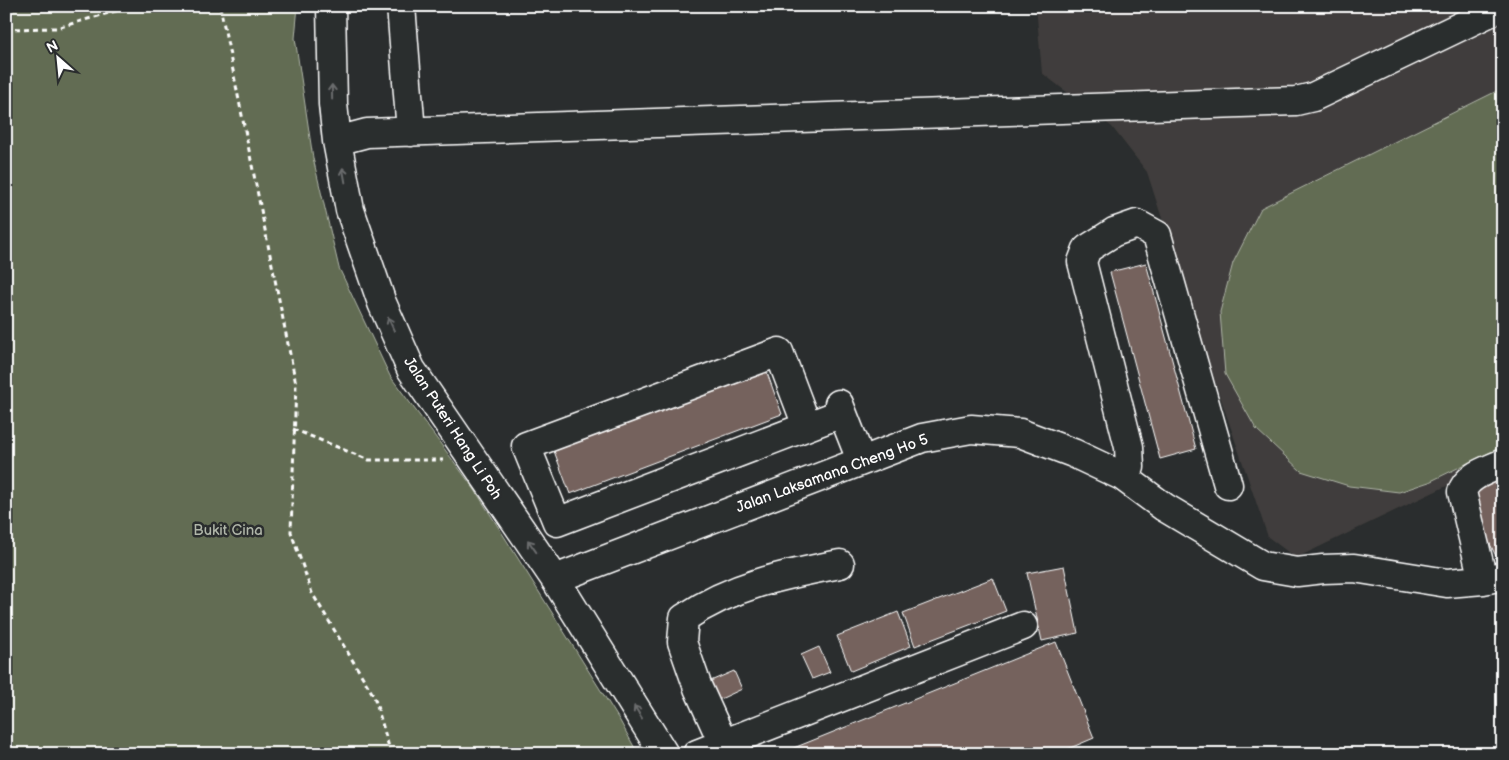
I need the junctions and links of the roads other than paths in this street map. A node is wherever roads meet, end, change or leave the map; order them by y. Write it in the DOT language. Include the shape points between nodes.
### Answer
graph roads {
  1 [pos="331,6"];
  2 [pos="401,6"];
  3 [pos="1503,6"];
  4 [pos="411,132"];
  5 [pos="338,141"];
  6 [pos="807,426"];
  7 [pos="861,460"];
  8 [pos="1503,463"];
  9 [pos="1122,476"];
  10 [pos="1228,485"];
  11 [pos="840,564"];
  12 [pos="1493,578"];
  13 [pos="555,579"];
  14 [pos="1023,626"];
  15 [pos="726,749"];
  16 [pos="664,754"];
  17 [pos="697,754"];
  5 -- 1 [label="street, Jalan Puteri Hang Li Poh, one-way" via="333,104"];
  2 -- 4 [label="street"];
  3 -- 4 [label="street" via="1314,97 1296,101"];
  4 -- 5 [label="street" via="367,133"];
  13 -- 5 [label="street, Jalan Puteri Hang Li Poh, one-way" via="411,368 382,303 350,210"];
  6 -- 6 [label="street" via="557,522 526,446 779,352"];
  6 -- 7 [label="street" via="840,408"];
  7 -- 9 [label="street, Jalan Laksamana Cheng Ho 5" via="922,438 971,428 1020,433"];
  7 -- 13 [label="street, Jalan Laksamana Cheng Ho 5"];
  8 -- 12 [label="street" via="1470,479 1462,492"];
  9 -- 10 [label="street" via="1130,467 1129,447 1082,262 1087,250 1114,232 1137,224 1157,235"];
  9 -- 12 [label="street, Jalan Laksamana Cheng Ho 5" via="1164,507 1263,566 1297,572 1354,568 1447,583"];
  11 -- 15 [label="street" via="775,576 708,602 684,618 682,642 698,688"];
  16 -- 13 [label="street, Jalan Puteri Hang Li Poh, one-way"];
  14 -- 15 [label="street"];
  15 -- 17 [label="street"];
}
